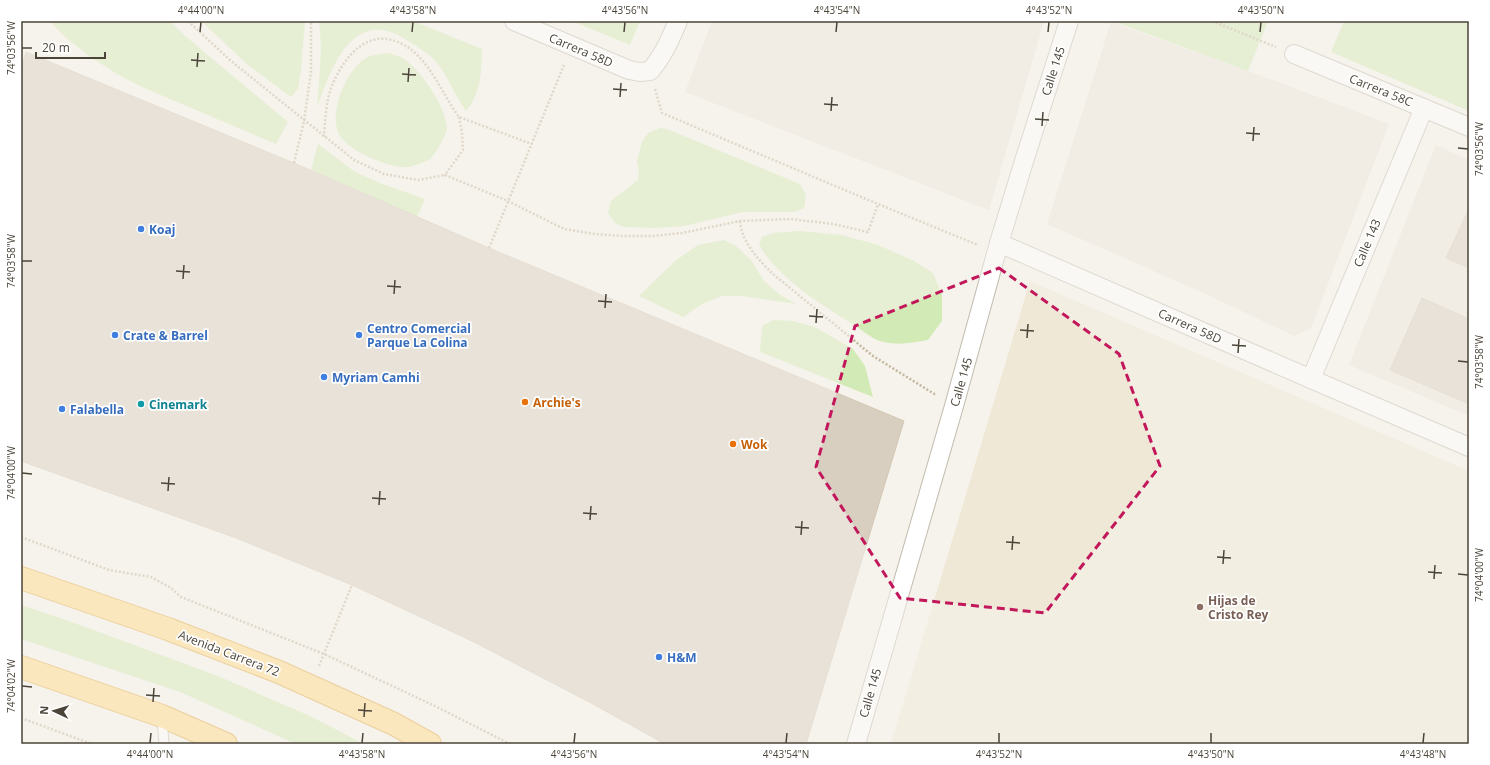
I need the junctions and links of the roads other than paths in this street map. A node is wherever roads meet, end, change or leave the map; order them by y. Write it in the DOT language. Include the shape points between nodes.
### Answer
graph roads {
  1 [pos="514,21"];
  2 [pos="678,21"];
  3 [pos="1069,21"];
  4 [pos="1294,54"];
  5 [pos="1424,108"];
  6 [pos="1469,127"];
  7 [pos="998,248"];
  8 [pos="1311,379"];
  9 [pos="1469,447"];
  10 [pos="21,578"];
  11 [pos="21,667"];
  12 [pos="162,716"];
  13 [pos="164,744"];
  14 [pos="226,744"];
  15 [pos="430,744"];
  16 [pos="856,744"];
  1 -- 2 [label="street, Carrera 58D" via="629,70 640,72 650,71 660,60"];
  3 -- 7 [label="street, Calle 145"];
  4 -- 5 [label="street, Carrera 58C"];
  5 -- 6 [label="street, Carrera 58C"];
  5 -- 8 [label="street, Calle 143"];
  7 -- 8 [label="street, Carrera 58D"];
  7 -- 16 [label="street, Calle 145"];
  8 -- 9 [label="street, Carrera 58D"];
  10 -- 15 [label="highway, Avenida Carrera 72" via="168,629 279,672 394,724"];
  11 -- 12 [label="highway"];
  12 -- 13 [label="lane"];
  12 -- 14 [label="highway"];
}
